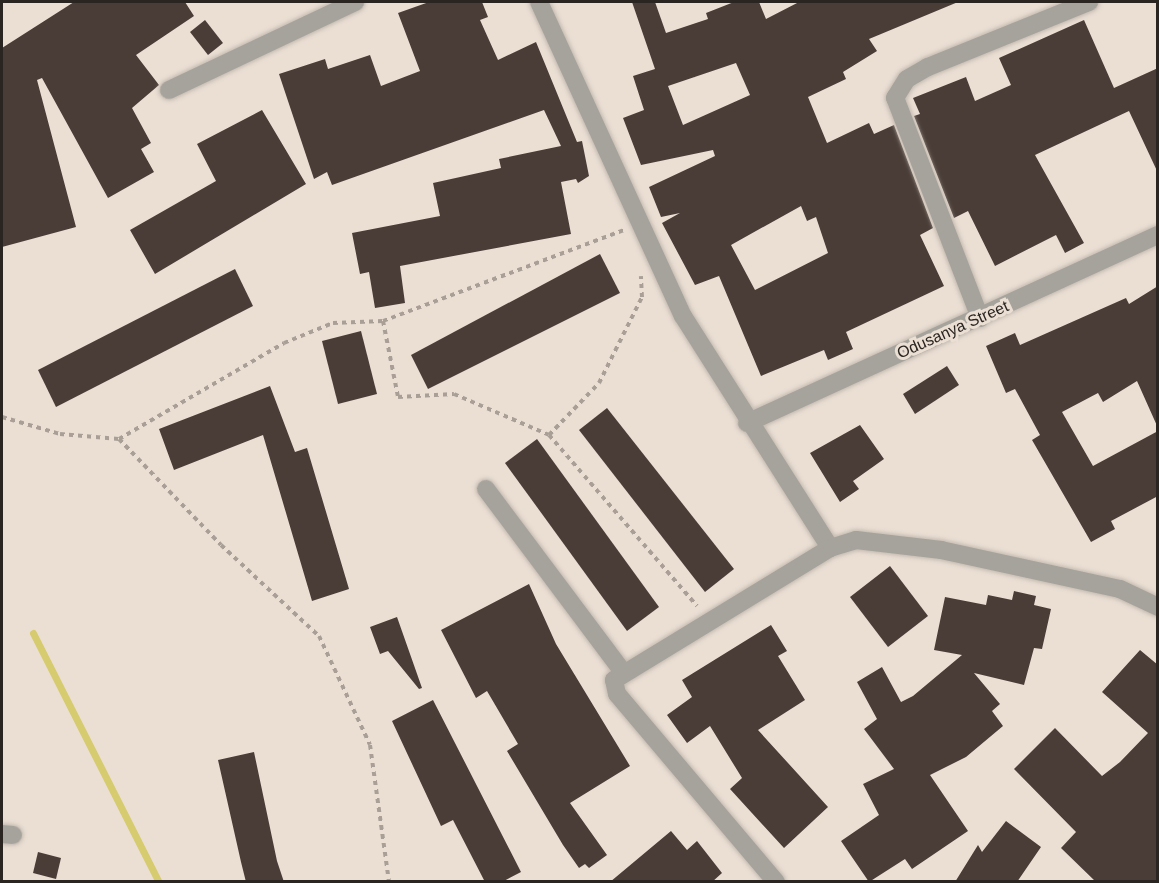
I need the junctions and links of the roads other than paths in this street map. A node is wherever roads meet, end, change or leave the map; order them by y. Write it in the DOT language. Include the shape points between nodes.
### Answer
graph roads {
  1 [pos="355,2"];
  2 [pos="539,2"];
  3 [pos="1089,2"];
  4 [pos="170,90"];
  5 [pos="1158,235"];
  6 [pos="980,318"];
  7 [pos="747,423"];
  8 [pos="486,489"];
  9 [pos="830,548"];
  10 [pos="1158,607"];
  11 [pos="622,672"];
  12 [pos="776,882"];
  1 -- 4 [label="street"];
  2 -- 7 [label="street" via="683,316"];
  3 -- 6 [label="street" via="928,67 907,79 895,98"];
  5 -- 6 [label="street, Odusanya Street"];
  6 -- 7 [label="street, Odusanya Street"];
  7 -- 9 [label="street"];
  8 -- 11 [label="street"];
  9 -- 10 [label="street" via="856,540 941,550 1120,589"];
  9 -- 11 [label="street" via="711,623"];
  11 -- 12 [label="street" via="614,681 617,694"];
}
